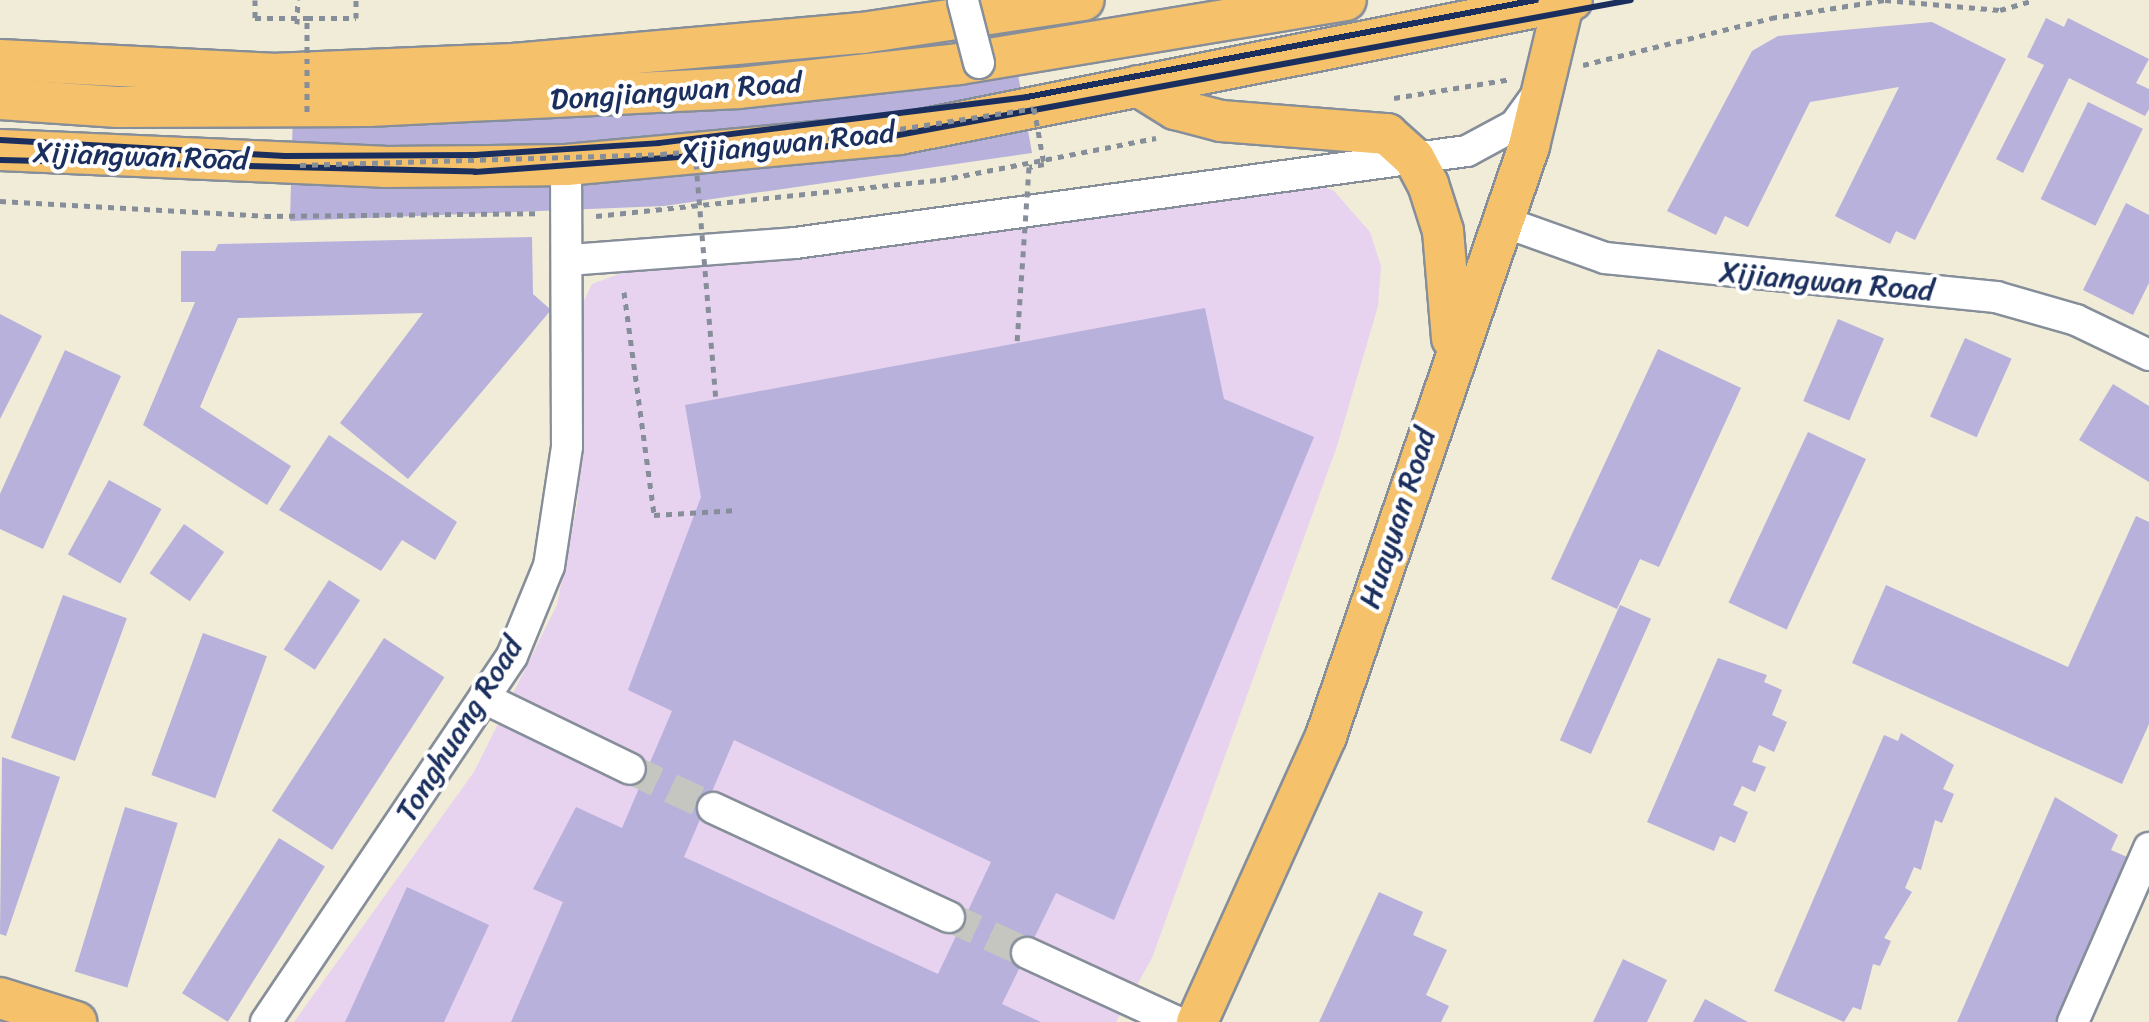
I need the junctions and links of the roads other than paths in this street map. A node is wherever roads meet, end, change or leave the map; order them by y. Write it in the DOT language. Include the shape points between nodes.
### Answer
graph roads {
  1 [pos="1084,0"];
  2 [pos="1346,0"];
  3 [pos="1567,0"];
  4 [pos="963,1"];
  5 [pos="0,60"];
  6 [pos="979,63"];
  7 [pos="1551,73"];
  8 [pos="1138,86"];
  9 [pos="0,99"];
  10 [pos="0,150"];
  11 [pos="1414,158"];
  12 [pos="566,165"];
  13 [pos="1501,221"];
  14 [pos="569,260"];
  15 [pos="1453,351"];
  16 [pos="2149,355"];
  17 [pos="484,698"];
  18 [pos="630,769"];
  19 [pos="713,808"];
  20 [pos="2149,848"];
  21 [pos="949,917"];
  22 [pos="1027,953"];
  23 [pos="0,998"];
  24 [pos="76,1022"];
  25 [pos="266,1022"];
  26 [pos="1177,1022"];
  27 [pos="1197,1022"];
  28 [pos="2073,1022"];
  1 -- 5 [label="main road, Dongjiangwan Road" via="862,33 514,64 272,74"];
  2 -- 9 [label="main road, Dongjiangwan Road" via="959,64 739,88 384,106 118,107"];
  3 -- 7 [label="main road, Huayuan Road"];
  3 -- 8 [label="main road, Xijiangwan Road"];
  4 -- 6 [label="street, bridge"];
  7 -- 11 [label="street" via="1515,125 1493,141"];
  7 -- 13 [label="main road, Huayuan Road"];
  8 -- 11 [label="main road" via="1175,109 1221,121 1387,134"];
  8 -- 12 [label="main road, Xijiangwan Road" via="900,134"];
  10 -- 12 [label="main road, Xijiangwan Road" via="384,167"];
  11 -- 14 [label="street" via="795,243"];
  11 -- 15 [label="main road" via="1443,231"];
  12 -- 14 [label="street, Tonghuang Road"];
  13 -- 15 [label="main road, Huayuan Road"];
  13 -- 16 [label="street, Xijiangwan Road" via="1605,258 1996,297 2076,320"];
  14 -- 17 [label="street, Tonghuang Road" via="562,509 549,566 512,656"];
  15 -- 27 [label="main road, Huayuan Road" via="1326,736"];
  17 -- 18 [label="street"];
  17 -- 25 [label="street, Tonghuang Road"];
  19 -- 21 [label="street"];
  20 -- 28 [label="street"];
  22 -- 26 [label="street"];
  23 -- 24 [label="main road"];
}
